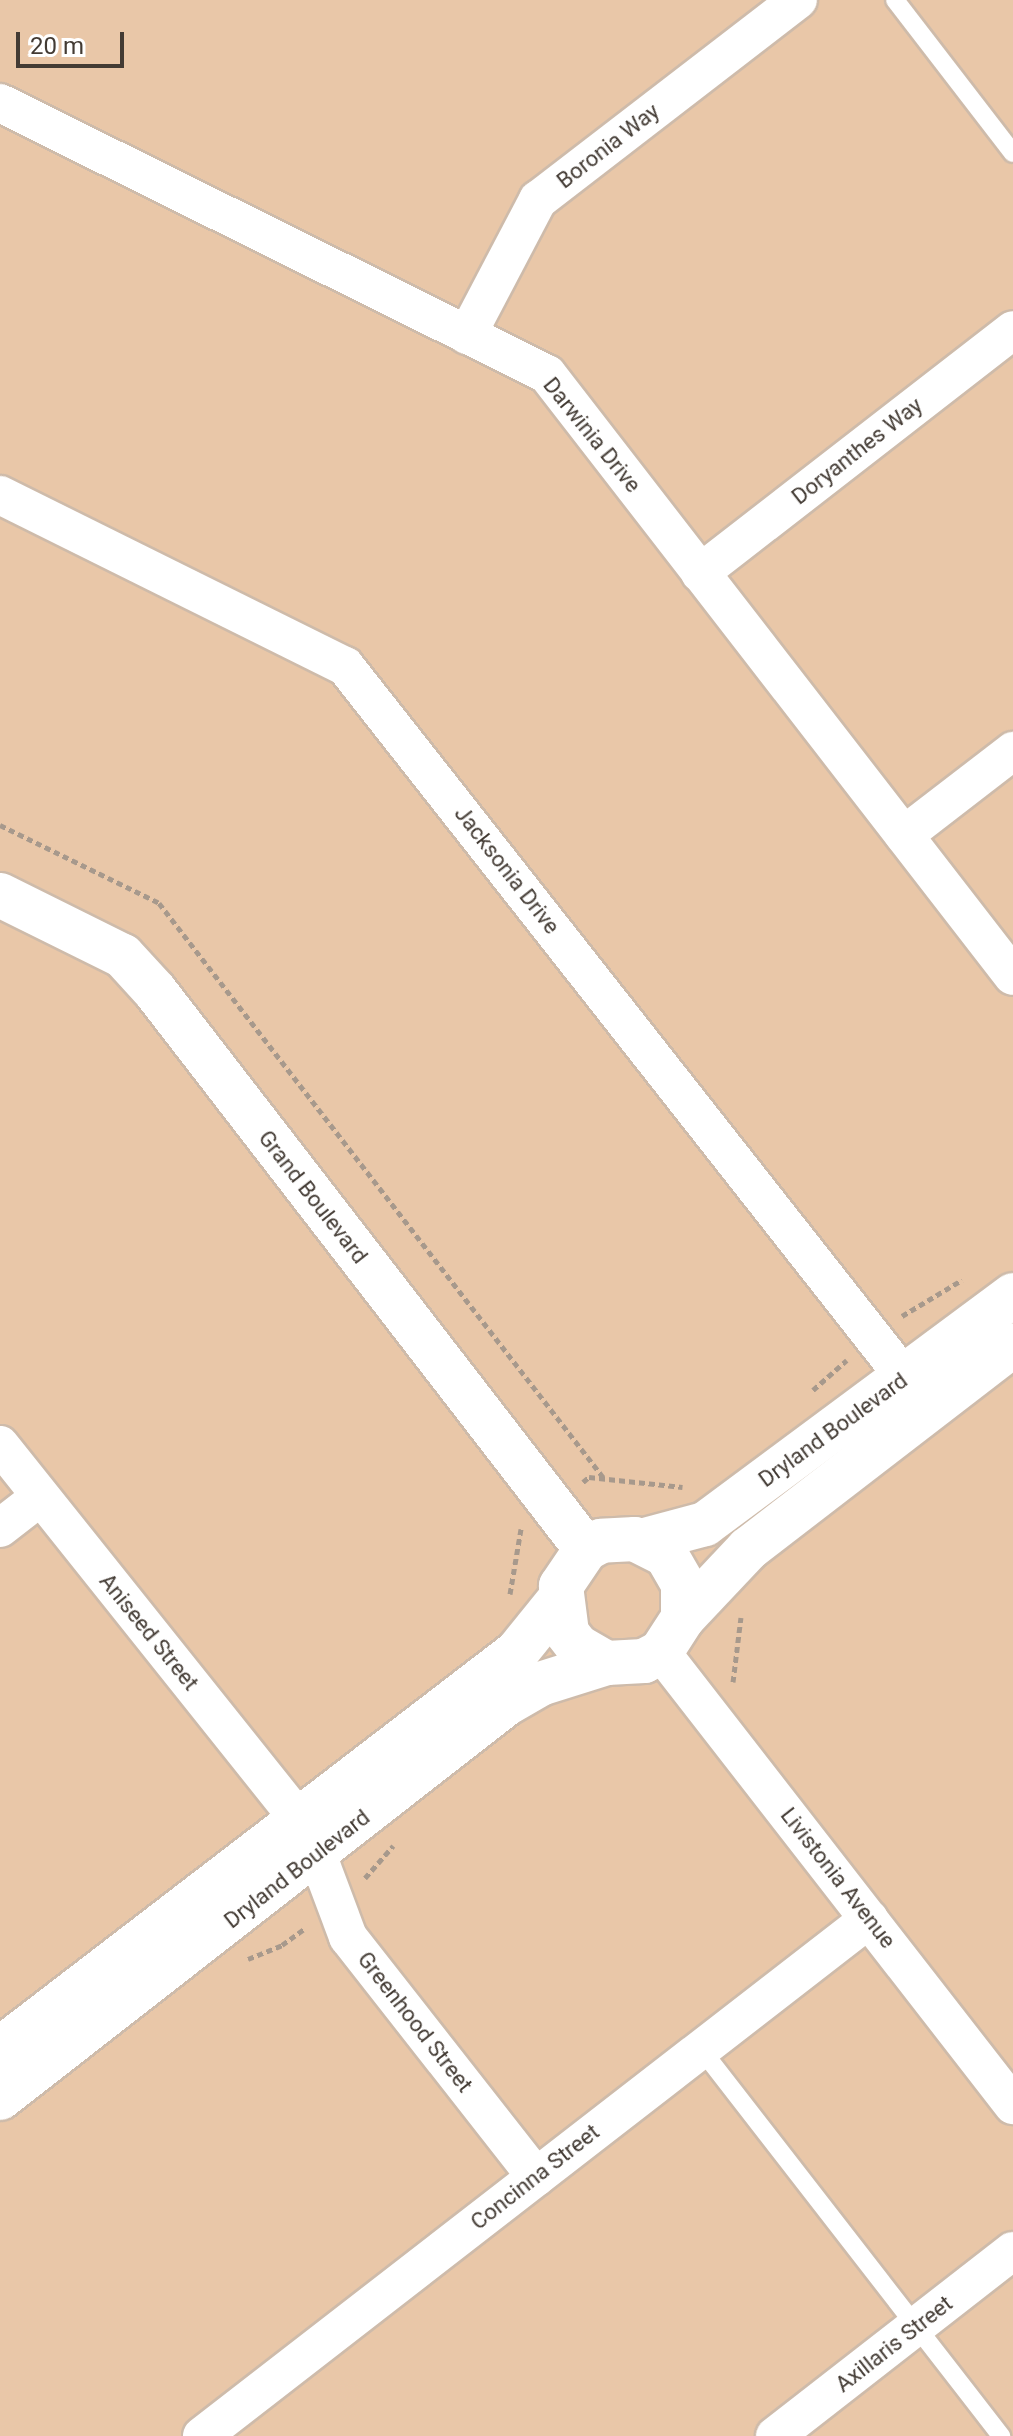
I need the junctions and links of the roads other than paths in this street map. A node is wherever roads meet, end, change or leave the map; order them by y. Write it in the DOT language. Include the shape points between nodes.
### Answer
graph roads {
  1 [pos="798,0"];
  2 [pos="895,0"];
  3 [pos="0,103"];
  4 [pos="1013,153"];
  5 [pos="1013,330"];
  6 [pos="467,335"];
  7 [pos="0,495"];
  8 [pos="700,573"];
  9 [pos="1013,751"];
  10 [pos="904,835"];
  11 [pos="0,895"];
  12 [pos="1013,976"];
  13 [pos="1013,1295"];
  14 [pos="1013,1345"];
  15 [pos="905,1378"];
  16 [pos="0,1445"];
  17 [pos="40,1497"];
  18 [pos="0,1528"];
  19 [pos="641,1541"];
  20 [pos="586,1549"];
  21 [pos="559,1600"];
  22 [pos="672,1635"];
  23 [pos="607,1663"];
  24 [pos="308,1837"];
  25 [pos="869,1919"];
  26 [pos="0,2049"];
  27 [pos="701,2049"];
  28 [pos="0,2098"];
  29 [pos="1013,2105"];
  30 [pos="536,2177"];
  31 [pos="1013,2251"];
  32 [pos="916,2326"];
  33 [pos="202,2436"];
  34 [pos="775,2436"];
  35 [pos="1001,2436"];
  1 -- 6 [label="street, Boronia Way" via="538,200"];
  2 -- 4 [label="lane"];
  3 -- 6 [label="street, Darwinia Drive"];
  5 -- 8 [label="street, Doryanthes Way"];
  6 -- 8 [label="street, Darwinia Drive" via="547,374"];
  7 -- 15 [label="street, Jacksonia Drive" via="345,666"];
  8 -- 10 [label="street, Darwinia Drive"];
  9 -- 10 [label="street"];
  10 -- 12 [label="street, Darwinia Drive"];
  11 -- 20 [label="street, Grand Boulevard" via="123,956 155,991"];
  13 -- 15 [label="street, Dryland Boulevard"];
  14 -- 22 [label="street, Dryland Boulevard" via="748,1549"];
  15 -- 19 [label="street, Dryland Boulevard" via="705,1524"];
  16 -- 17 [label="street, Aniseed Street"];
  17 -- 18 [label="street"];
  17 -- 24 [label="street, Aniseed Street"];
  19 -- 20 [label="street" via="618,1538"];
  19 -- 22 [label="street" via="676,1569 686,1601"];
  20 -- 21 [label="street" via="566,1571"];
  21 -- 23 [label="street" via="567,1633 577,1646"];
  21 -- 24 [label="street, Dryland Boulevard" via="517,1652"];
  22 -- 23 [label="street" via="626,1665"];
  22 -- 25 [label="street, Livistonia Avenue"];
  23 -- 24 [label="street, Dryland Boulevard" via="540,1684"];
  24 -- 26 [label="street, Dryland Boulevard"];
  24 -- 28 [label="street, Dryland Boulevard"];
  24 -- 30 [label="street, Greenhood Street" via="348,1937"];
  25 -- 27 [label="street, Concinna Street"];
  25 -- 29 [label="street, Livistonia Avenue"];
  27 -- 30 [label="street, Concinna Street"];
  27 -- 32 [label="lane"];
  30 -- 33 [label="street, Concinna Street"];
  31 -- 32 [label="street, Axillaris Street"];
  32 -- 34 [label="street, Axillaris Street"];
  32 -- 35 [label="lane"];
}
